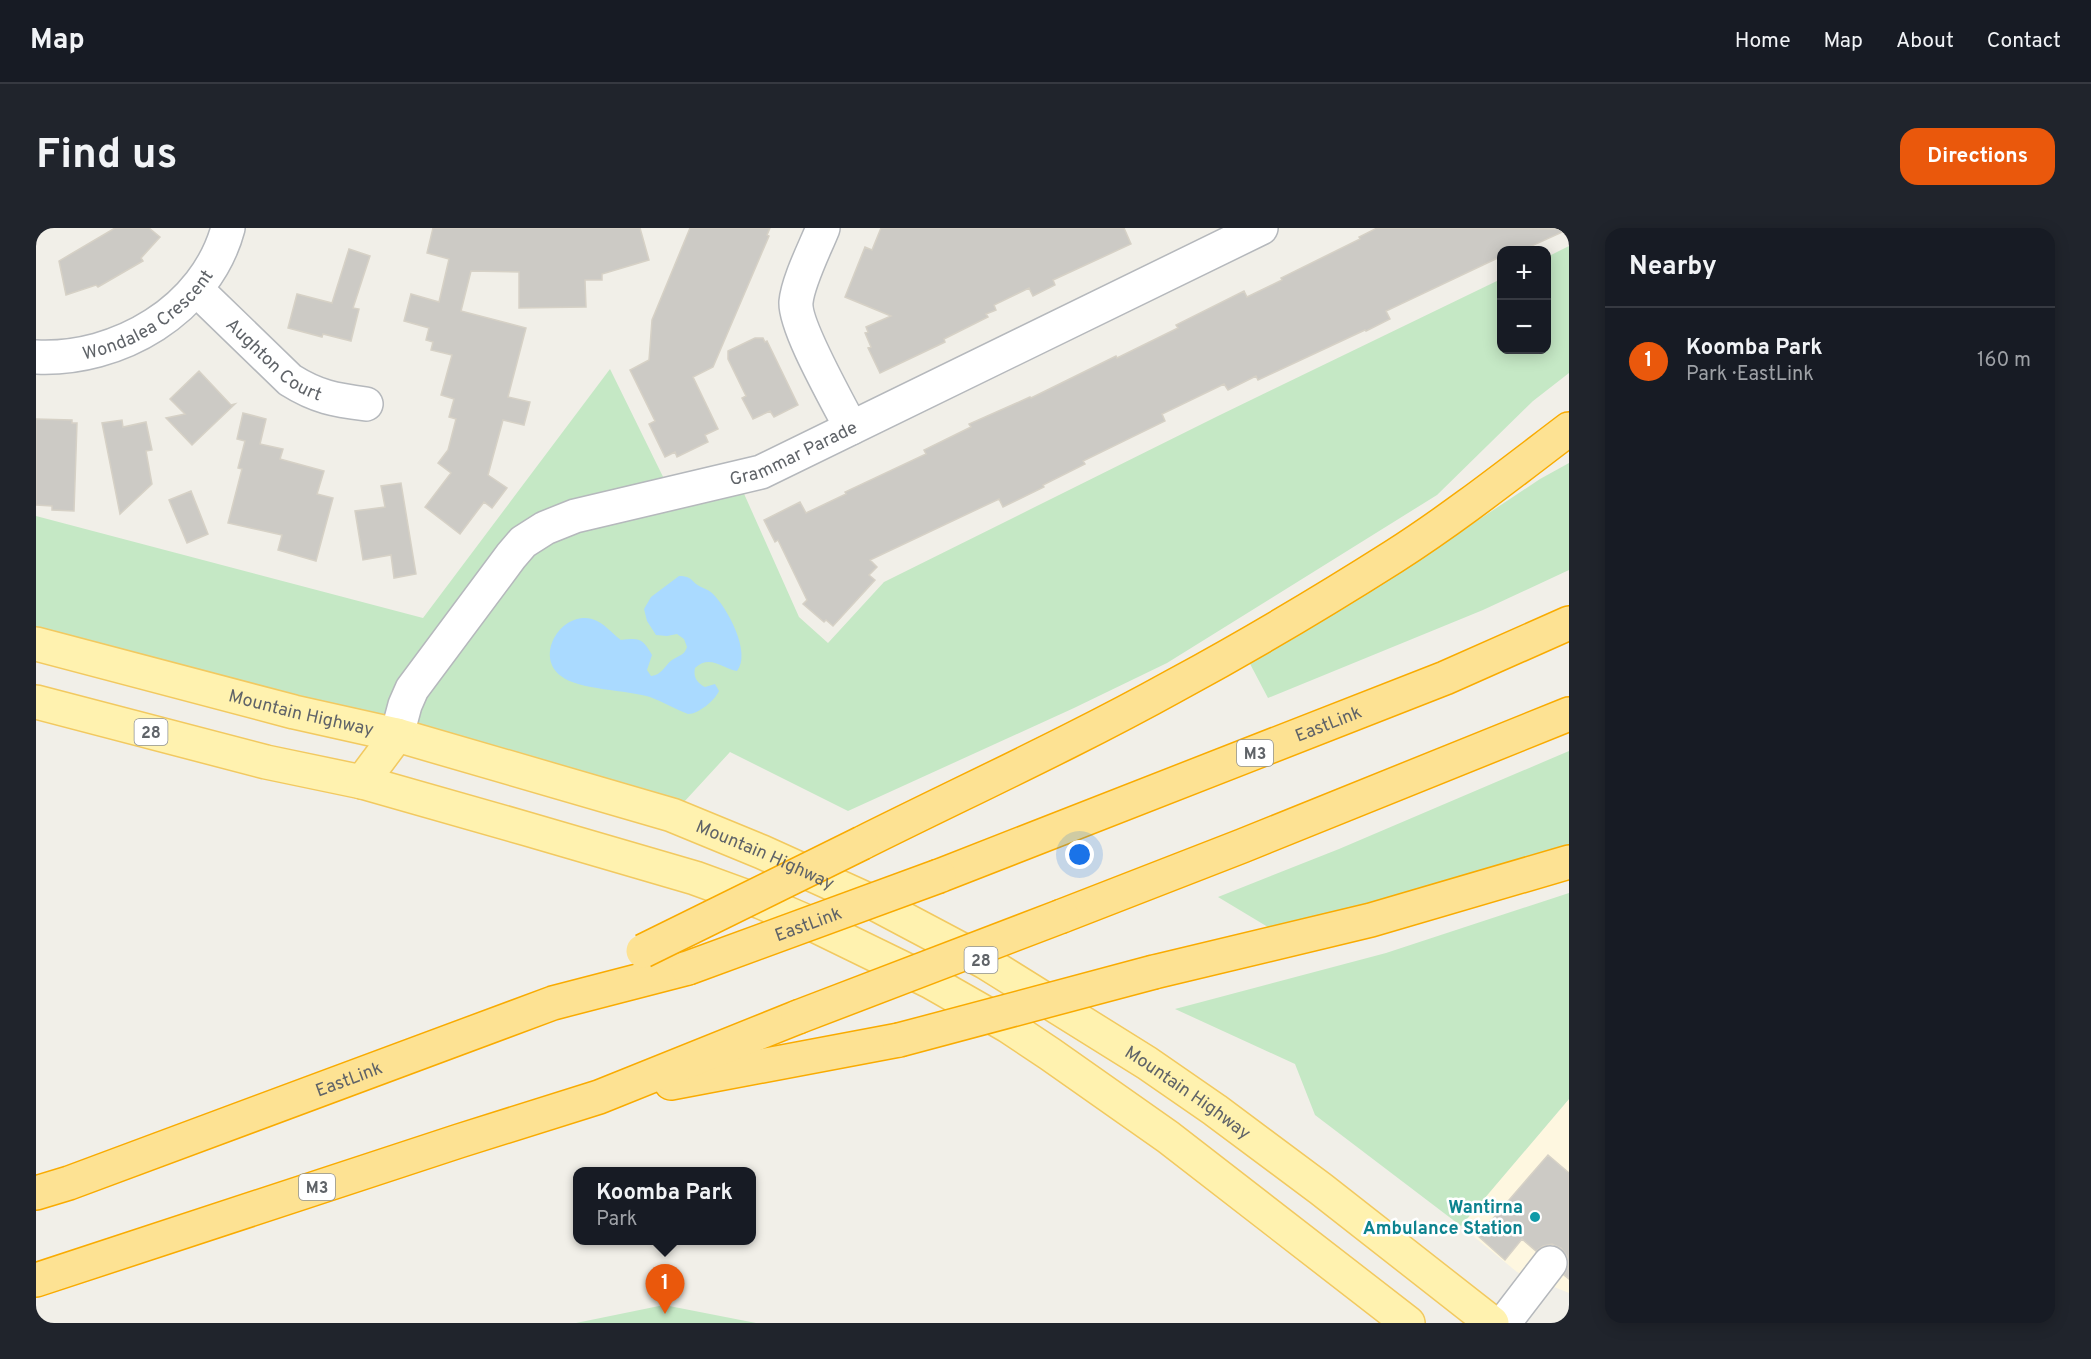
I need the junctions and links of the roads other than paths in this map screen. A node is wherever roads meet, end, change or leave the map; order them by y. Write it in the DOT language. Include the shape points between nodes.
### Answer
graph roads {
  1 [pos="228,228"];
  2 [pos="823,228"];
  3 [pos="1261,228"];
  4 [pos="196,289"];
  5 [pos="36,357"];
  6 [pos="366,404"];
  7 [pos="851,428"];
  8 [pos="1569,429"];
  9 [pos="1569,623"];
  10 [pos="36,644"];
  11 [pos="36,702"];
  12 [pos="1569,714"];
  13 [pos="397,735"];
  14 [pos="362,782"];
  15 [pos="1569,862"];
  16 [pos="553,1003"];
  17 [pos="599,1097"];
  18 [pos="36,1193"];
  19 [pos="1550,1263"];
  20 [pos="36,1280"];
  21 [pos="1408,1323"];
  22 [pos="1492,1323"];
  23 [pos="1504,1323"];
  1 -- 4 [label="street, Wondalea Crescent" via="215,262"];
  2 -- 7 [label="street" via="799,289 796,309"];
  3 -- 7 [label="street, Grammar Parade"];
  4 -- 5 [label="street, Wondalea Crescent" via="162,320 120,342 68,357"];
  4 -- 6 [label="street, Aughton Court" via="303,389 325,398"];
  7 -- 13 [label="street, Grammar Parade" via="761,472 575,516 523,542 412,689"];
  8 -- 16 [label="highway, bridge" via="1394,556 1174,687 643,951"];
  9 -- 16 [label="highway, EastLink / M3, bridge" via="1445,678 939,876 688,968"];
  10 -- 13 [label="main road, Mountain Highway / 28"];
  11 -- 14 [label="main road, 28" via="266,762"];
  12 -- 17 [label="highway, M3, bridge"];
  13 -- 14 [label="main road"];
  13 -- 22 [label="main road, Mountain Highway / 28" via="672,815 868,900 985,962 1215,1110"];
  14 -- 21 [label="main road, 28" via="695,878 760,902 900,965 1008,1026 1105,1091"];
  15 -- 17 [label="highway, bridge" via="1371,920 1154,972 899,1040"];
  16 -- 18 [label="highway, EastLink / M3"];
  17 -- 20 [label="highway, M3"];
  19 -- 23 [label="street"];
}
